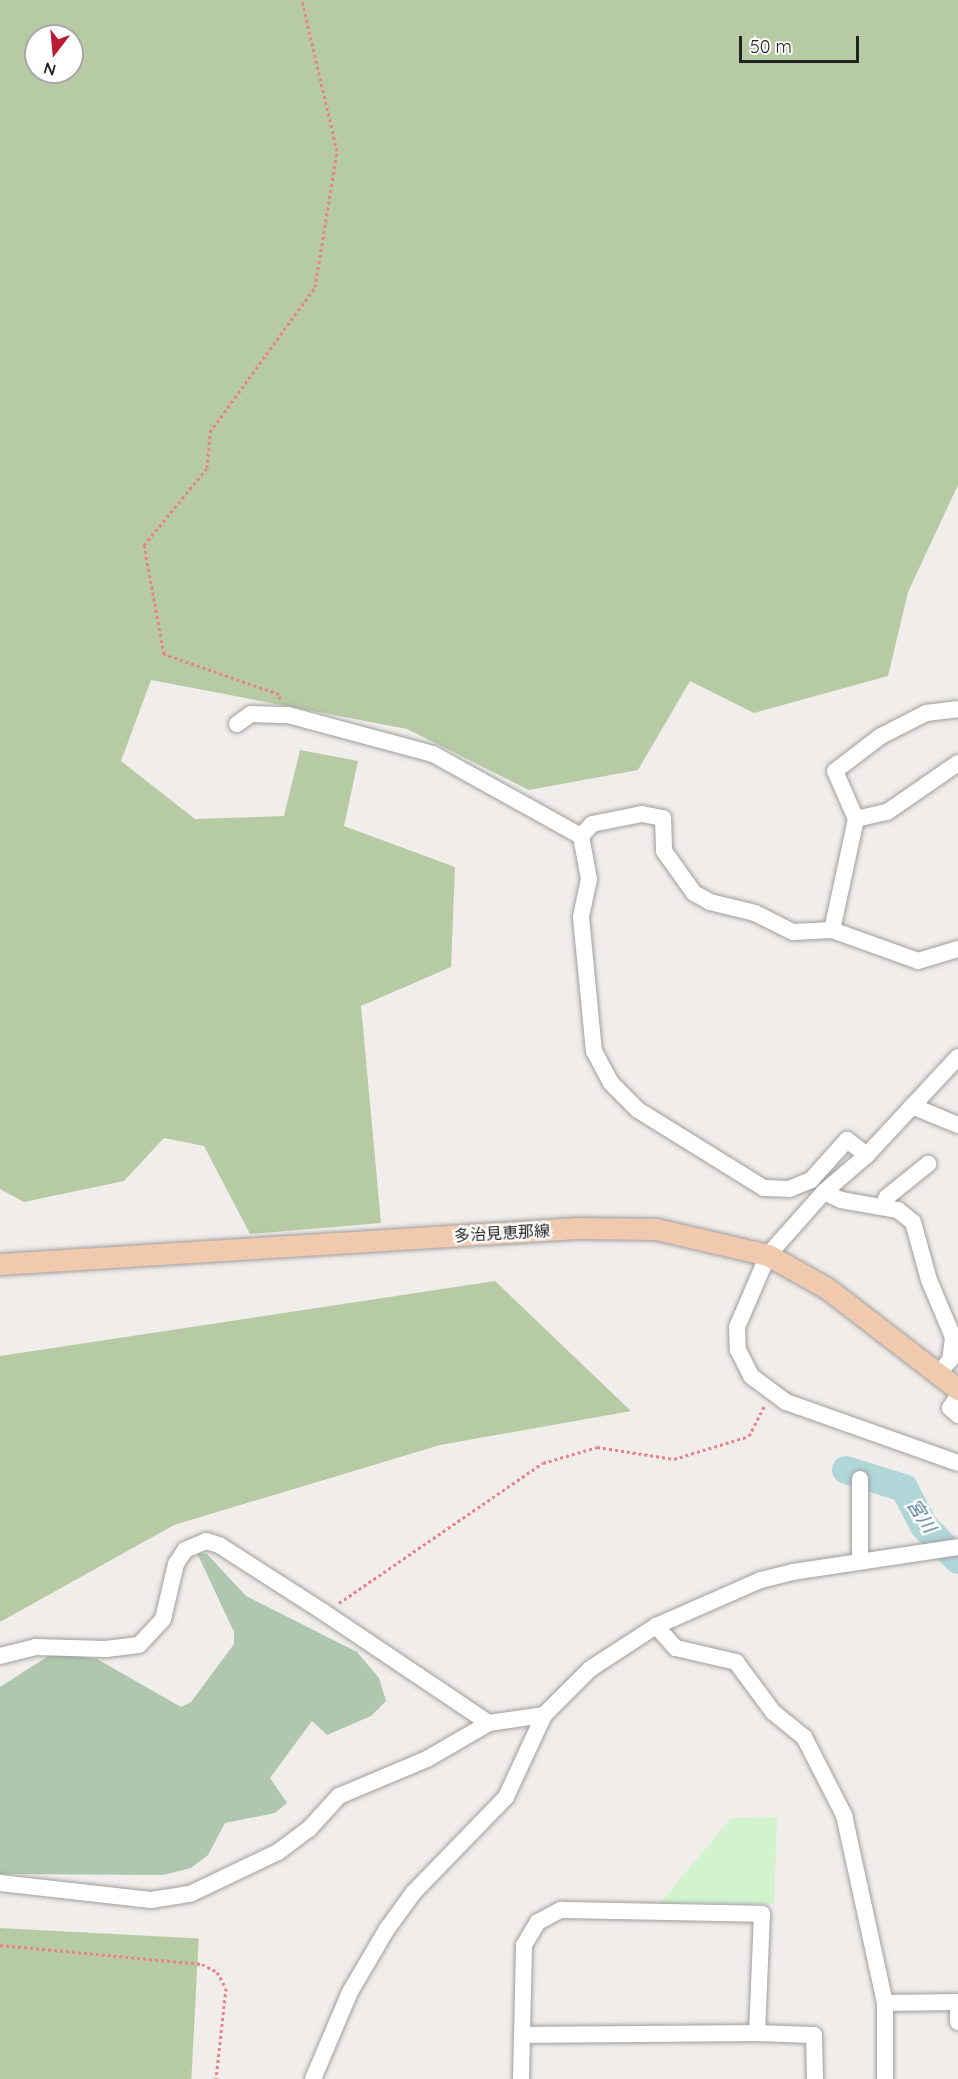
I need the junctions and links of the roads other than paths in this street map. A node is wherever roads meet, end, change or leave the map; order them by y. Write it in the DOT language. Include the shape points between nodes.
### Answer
graph roads {
  1 [pos="958,710"];
  2 [pos="237,724"];
  3 [pos="958,763"];
  4 [pos="856,819"];
  5 [pos="581,836"];
  6 [pos="832,930"];
  7 [pos="958,950"];
  8 [pos="958,1057"];
  9 [pos="912,1106"];
  10 [pos="958,1125"];
  11 [pos="867,1155"];
  12 [pos="928,1164"];
  13 [pos="824,1192"];
  14 [pos="883,1205"];
  15 [pos="768,1255"];
  16 [pos="0,1264"];
  17 [pos="949,1366"];
  18 [pos="958,1389"];
  19 [pos="958,1396"];
  20 [pos="958,1414"];
  21 [pos="958,1462"];
  22 [pos="860,1479"];
  23 [pos="958,1547"];
  24 [pos="860,1561"];
  25 [pos="656,1626"];
  26 [pos="0,1656"];
  27 [pos="544,1715"];
  28 [pos="489,1723"];
  29 [pos="0,1883"];
  30 [pos="885,2002"];
  31 [pos="958,2022"];
  32 [pos="757,2033"];
  33 [pos="522,2035"];
  34 [pos="313,2079"];
  35 [pos="521,2079"];
  36 [pos="815,2079"];
  37 [pos="885,2079"];
  1 -- 4 [label="street" via="926,712 881,736 835,771"];
  2 -- 5 [label="street" via="251,714 285,715 433,754"];
  3 -- 4 [label="street" via="887,812"];
  4 -- 6 [label="street"];
  5 -- 6 [label="street" via="592,824 642,814 663,818 664,851 694,893 710,902 755,913 793,932"];
  5 -- 11 [label="street" via="589,879 581,917 594,1051 611,1083 638,1110 764,1188 789,1189 811,1180 847,1140"];
  6 -- 7 [label="street" via="918,962"];
  8 -- 9 [label="street"];
  9 -- 10 [label="street"];
  9 -- 11 [label="street"];
  11 -- 13 [label="street"];
  12 -- 14 [label="street" via="887,1197"];
  13 -- 14 [label="street" via="841,1200"];
  13 -- 15 [label="street"];
  14 -- 17 [label="street" via="898,1210 913,1222 929,1280 953,1337"];
  15 -- 16 [label="main road, 多治見恵那線" via="656,1228 578,1228"];
  15 -- 17 [label="main road, 多治見恵那線"];
  15 -- 21 [label="street" via="736,1327 738,1350 751,1376 786,1402"];
  17 -- 18 [label="main road, 多治見恵那線"];
  19 -- 20 [label="street" via="950,1408"];
  22 -- 24 [label="street"];
  23 -- 24 [label="street"];
  24 -- 25 [label="street" via="761,1580"];
  25 -- 27 [label="street" via="590,1669"];
  25 -- 30 [label="street" via="676,1648 736,1662 773,1712 804,1737 844,1815"];
  26 -- 28 [label="street" via="35,1647 106,1649 139,1645 163,1619 176,1564 195,1543 206,1541 219,1545 325,1613"];
  27 -- 28 [label="street"];
  27 -- 34 [label="street" via="506,1797 414,1892 387,1929 350,1992"];
  28 -- 29 [label="street" via="427,1759 339,1796 309,1829 278,1852 190,1894 151,1900"];
  30 -- 31 [label="street" via="958,2002"];
  30 -- 37 [label="street"];
  32 -- 33 [label="street"];
  32 -- 33 [label="street" via="762,1914 561,1910 538,1922 524,1945"];
  32 -- 36 [label="street" via="814,2035"];
  33 -- 35 [label="street"];
}
